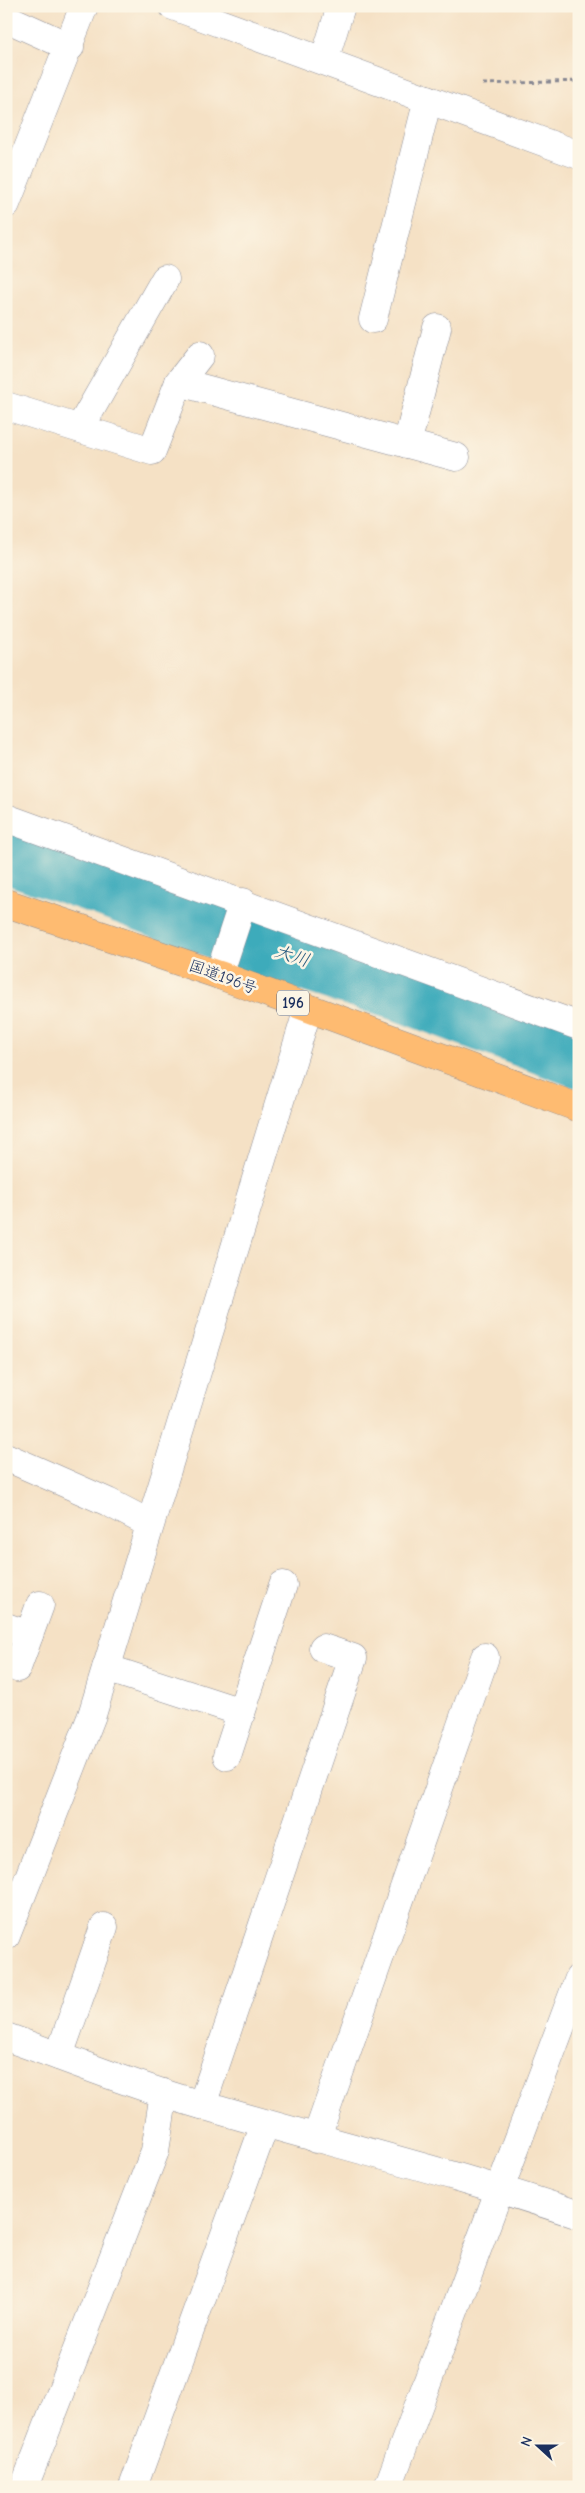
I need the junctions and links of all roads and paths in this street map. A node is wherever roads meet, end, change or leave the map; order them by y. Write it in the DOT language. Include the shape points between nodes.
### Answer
graph roads {
  1 [pos="84,6"];
  2 [pos="173,6"];
  3 [pos="340,6"];
  4 [pos="6,18"];
  5 [pos="70,47"];
  6 [pos="324,61"];
  7 [pos="579,81"];
  8 [pos="479,84"];
  9 [pos="428,99"];
  10 [pos="579,155"];
  11 [pos="13,169"];
  12 [pos="6,204"];
  13 [pos="165,279"];
  14 [pos="373,319"];
  15 [pos="437,328"];
  16 [pos="200,355"];
  17 [pos="179,382"];
  18 [pos="6,406"];
  19 [pos="80,428"];
  20 [pos="407,444"];
  21 [pos="456,458"];
  22 [pos="6,818"];
  23 [pos="6,902"];
  24 [pos="241,907"];
  25 [pos="219,975"];
  26 [pos="308,1009"];
  27 [pos="579,1026"];
  28 [pos="579,1108"];
  29 [pos="6,1457"];
  30 [pos="150,1524"];
  31 [pos="283,1585"];
  32 [pos="40,1605"];
  33 [pos="18,1631"];
  34 [pos="323,1648"];
  35 [pos="486,1657"];
  36 [pos="17,1668"];
  37 [pos="106,1668"];
  38 [pos="241,1712"];
  39 [pos="227,1756"];
  40 [pos="104,1927"];
  41 [pos="6,1936"];
  42 [pos="579,1978"];
  43 [pos="6,2037"];
  44 [pos="59,2056"];
  45 [pos="164,2093"];
  46 [pos="202,2105"];
  47 [pos="265,2124"];
  48 [pos="316,2139"];
  49 [pos="500,2188"];
  50 [pos="579,2215"];
  51 [pos="24,2487"];
  52 [pos="133,2487"];
  53 [pos="388,2487"];
  1 -- 5 [label="street"];
  2 -- 6 [label="street"];
  3 -- 6 [label="street"];
  4 -- 5 [label="street"];
  5 -- 11 [label="street"];
  6 -- 9 [label="street"];
  7 -- 8 [label="path"];
  9 -- 10 [label="street"];
  9 -- 14 [label="street"];
  11 -- 12 [label="street"];
  13 -- 19 [label="street"];
  15 -- 20 [label="street"];
  16 -- 17 [label="street"];
  17 -- 19 [label="street" via="152,451"];
  17 -- 20 [label="street"];
  18 -- 19 [label="street"];
  20 -- 21 [label="street"];
  22 -- 24 [label="street"];
  23 -- 25 [label="highway, 国道196号 / 196"];
  24 -- 25 [label="street"];
  24 -- 27 [label="street"];
  25 -- 26 [label="highway, 国道196号 / 196"];
  26 -- 28 [label="highway, 国道196号 / 196"];
  26 -- 30 [label="street"];
  29 -- 30 [label="street"];
  30 -- 37 [label="street"];
  31 -- 38 [label="street"];
  32 -- 33 [label="street"];
  33 -- 36 [label="street"];
  34 -- 46 [label="street" via="353,1658"];
  35 -- 48 [label="street"];
  37 -- 38 [label="street"];
  37 -- 41 [label="street" via="92,1715"];
  38 -- 39 [label="street"];
  40 -- 44 [label="street"];
  42 -- 49 [label="street"];
  43 -- 44 [label="street"];
  44 -- 45 [label="street"];
  45 -- 46 [label="street"];
  45 -- 51 [label="street" via="155,2151"];
  46 -- 47 [label="street"];
  47 -- 48 [label="street"];
  47 -- 52 [label="street"];
  48 -- 49 [label="street"];
  49 -- 50 [label="street"];
  49 -- 53 [label="street"];
}
